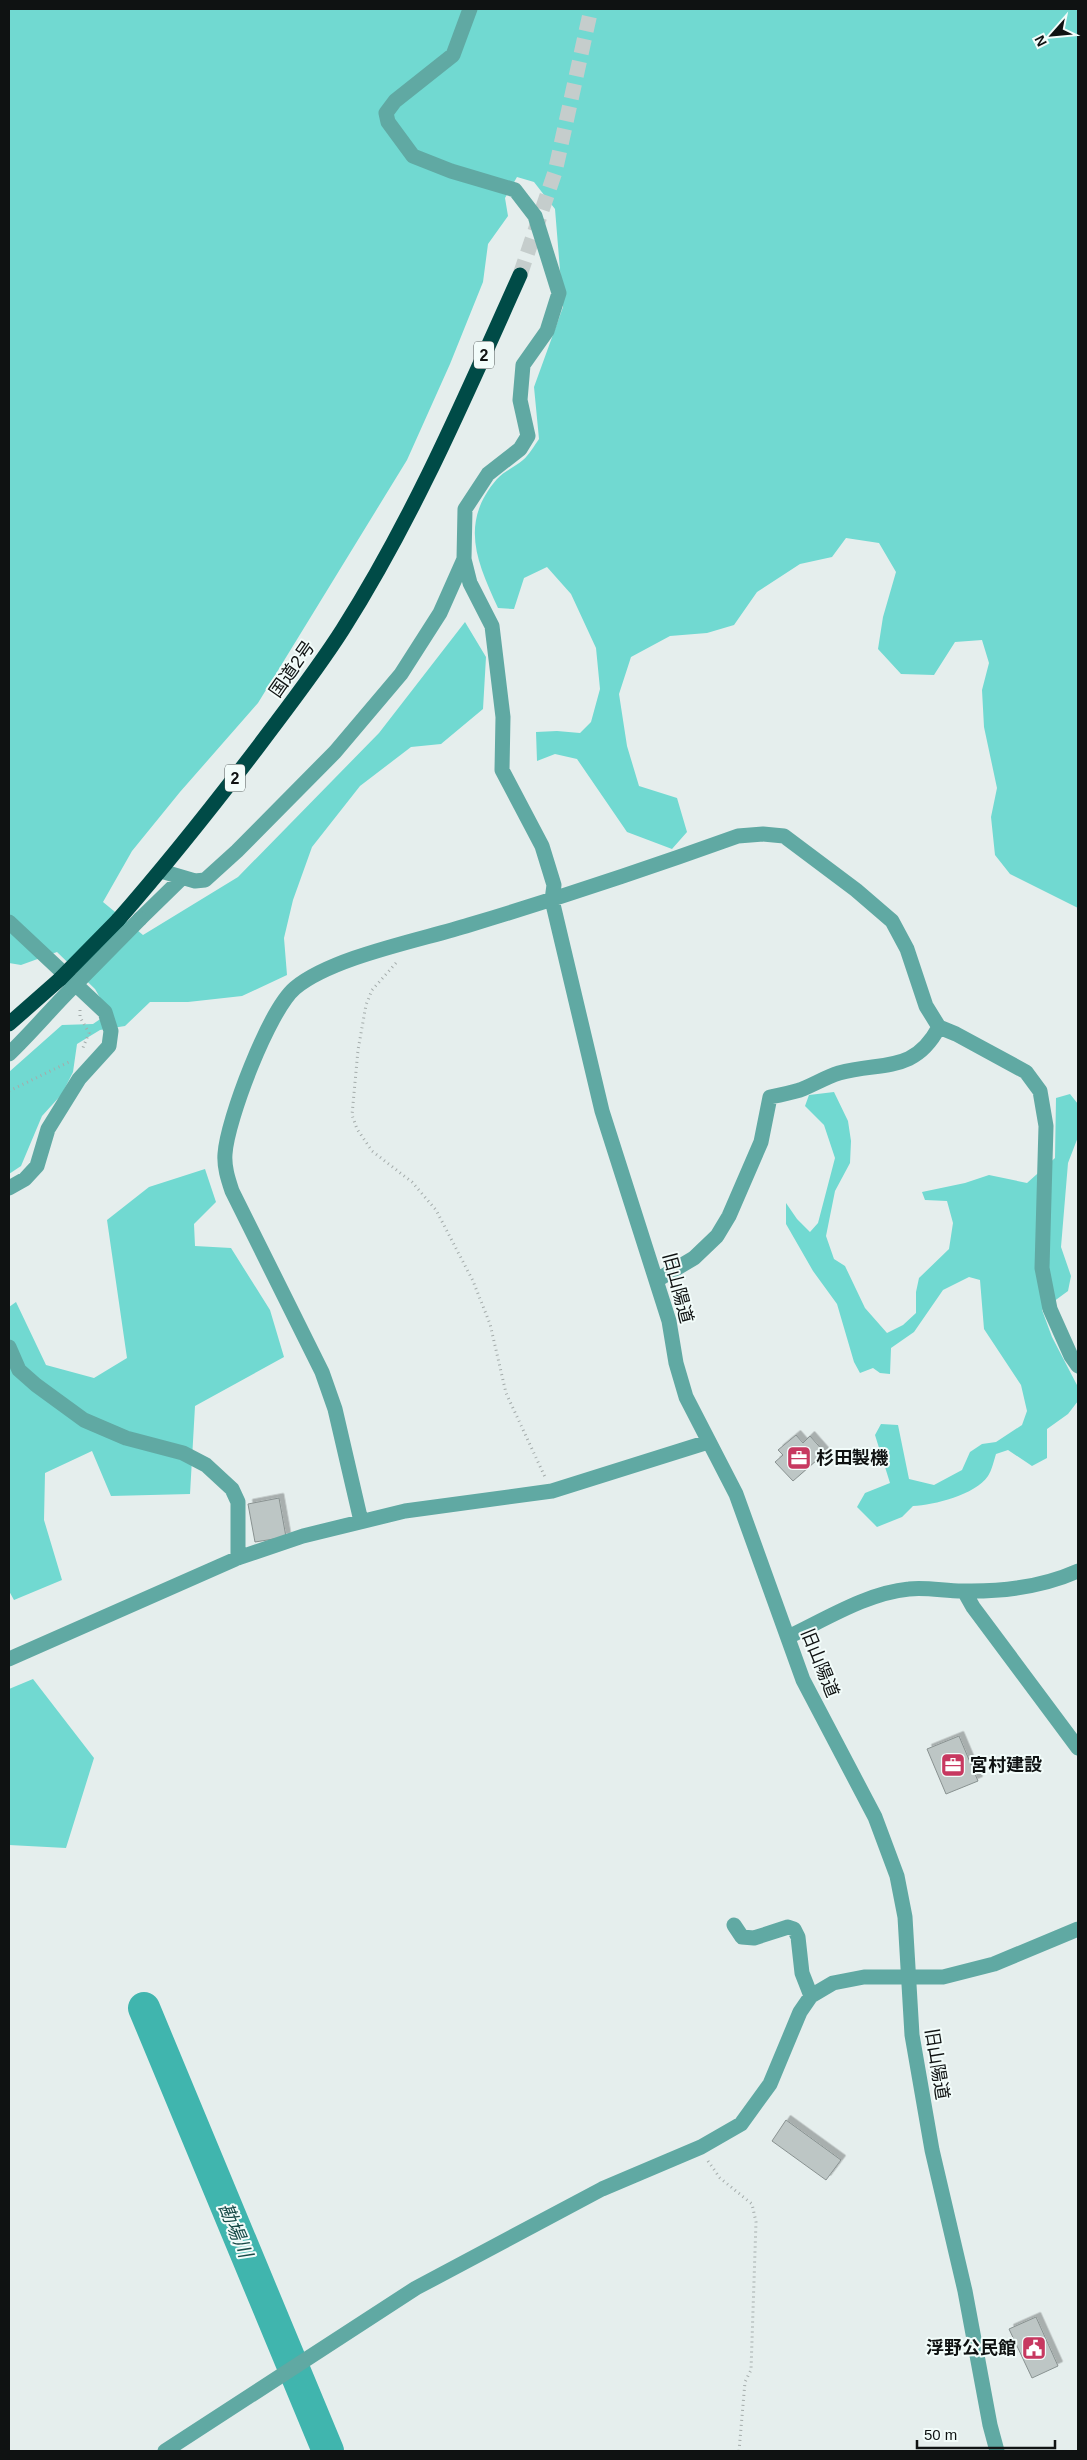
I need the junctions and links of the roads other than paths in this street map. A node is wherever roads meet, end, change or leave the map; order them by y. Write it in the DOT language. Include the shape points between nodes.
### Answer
graph roads {
  1 [pos="470,9"];
  2 [pos="520,275"];
  3 [pos="464,560"];
  4 [pos="161,871"];
  5 [pos="182,878"];
  6 [pos="552,900"];
  7 [pos="9,922"];
  8 [pos="72,987"];
  9 [pos="9,1024"];
  10 [pos="940,1027"];
  11 [pos="9,1054"];
  12 [pos="9,1188"];
  13 [pos="657,1280"];
  14 [pos="9,1347"];
  15 [pos="1078,1366"];
  16 [pos="708,1442"];
  17 [pos="361,1521"];
  18 [pos="238,1558"];
  19 [pos="1078,1571"];
  20 [pos="964,1591"];
  21 [pos="788,1636"];
  22 [pos="9,1660"];
  23 [pos="1078,1748"];
  24 [pos="734,1925"];
  25 [pos="1078,1929"];
  26 [pos="910,1978"];
  27 [pos="811,1996"];
  28 [pos="165,2451"];
  29 [pos="997,2451"];
  1 -- 3 [label="street" via="453,54 395,101 386,113 388,122 413,156 515,190 535,216 559,293 547,331 523,365 520,400 528,436 520,449 488,474 465,509"];
  2 -- 4 [label="highway, 国道2号 / 2" via="449,434 398,534 343,629 292,701"];
  3 -- 5 [label="street" via="440,613 401,674 334,752 205,880"];
  3 -- 6 [label="street, 旧山陽道" via="470,583 492,626 502,717 502,770 542,846 554,885"];
  4 -- 5 [label="street"];
  4 -- 8 [label="highway, 国道2号 / 2, bridge" via="118,920"];
  5 -- 8 [label="street, bridge"];
  6 -- 10 [label="street" via="738,836 784,836 856,890 892,922 907,950 926,1006"];
  6 -- 13 [label="street, 旧山陽道" via="602,1111"];
  6 -- 17 [label="street" via="360,957 319,974 295,989 280,1008 259,1046 230,1124 224,1154 232,1191 322,1372 336,1409"];
  7 -- 8 [label="street"];
  8 -- 9 [label="highway, 国道2号 / 2"];
  8 -- 11 [label="street"];
  8 -- 12 [label="street" via="105,1012 111,1031 109,1046 79,1079 48,1128 37,1166 25,1179"];
  10 -- 13 [label="street" via="919,1054 902,1063 840,1073 801,1090 770,1096 761,1142 717,1236 694,1258"];
  10 -- 15 [label="street" via="1026,1072 1040,1091 1046,1126 1042,1268 1050,1310"];
  13 -- 16 [label="street, 旧山陽道" via="686,1397"];
  14 -- 18 [label="street" via="19,1370 84,1420 126,1438 183,1453 206,1465 232,1489 238,1502"];
  16 -- 17 [label="street" via="552,1491 405,1511"];
  16 -- 21 [label="street, 旧山陽道" via="736,1494"];
  17 -- 18 [label="street"];
  18 -- 22 [label="street"];
  19 -- 20 [label="street" via="1030,1587"];
  20 -- 21 [label="street" via="909,1589 877,1596"];
  20 -- 23 [label="street"];
  21 -- 26 [label="street, 旧山陽道" via="803,1680 875,1818 897,1876 905,1917"];
  24 -- 27 [label="street" via="742,1937 754,1938 788,1927 794,1929 798,1937 802,1973"];
  25 -- 26 [label="street" via="994,1964 943,1977"];
  26 -- 27 [label="street" via="864,1977 833,1984"];
  26 -- 29 [label="street, 旧山陽道" via="912,2035 932,2150 965,2290"];
  27 -- 28 [label="street" via="800,2012 770,2084 741,2124 701,2147 602,2189 416,2288"];
}
